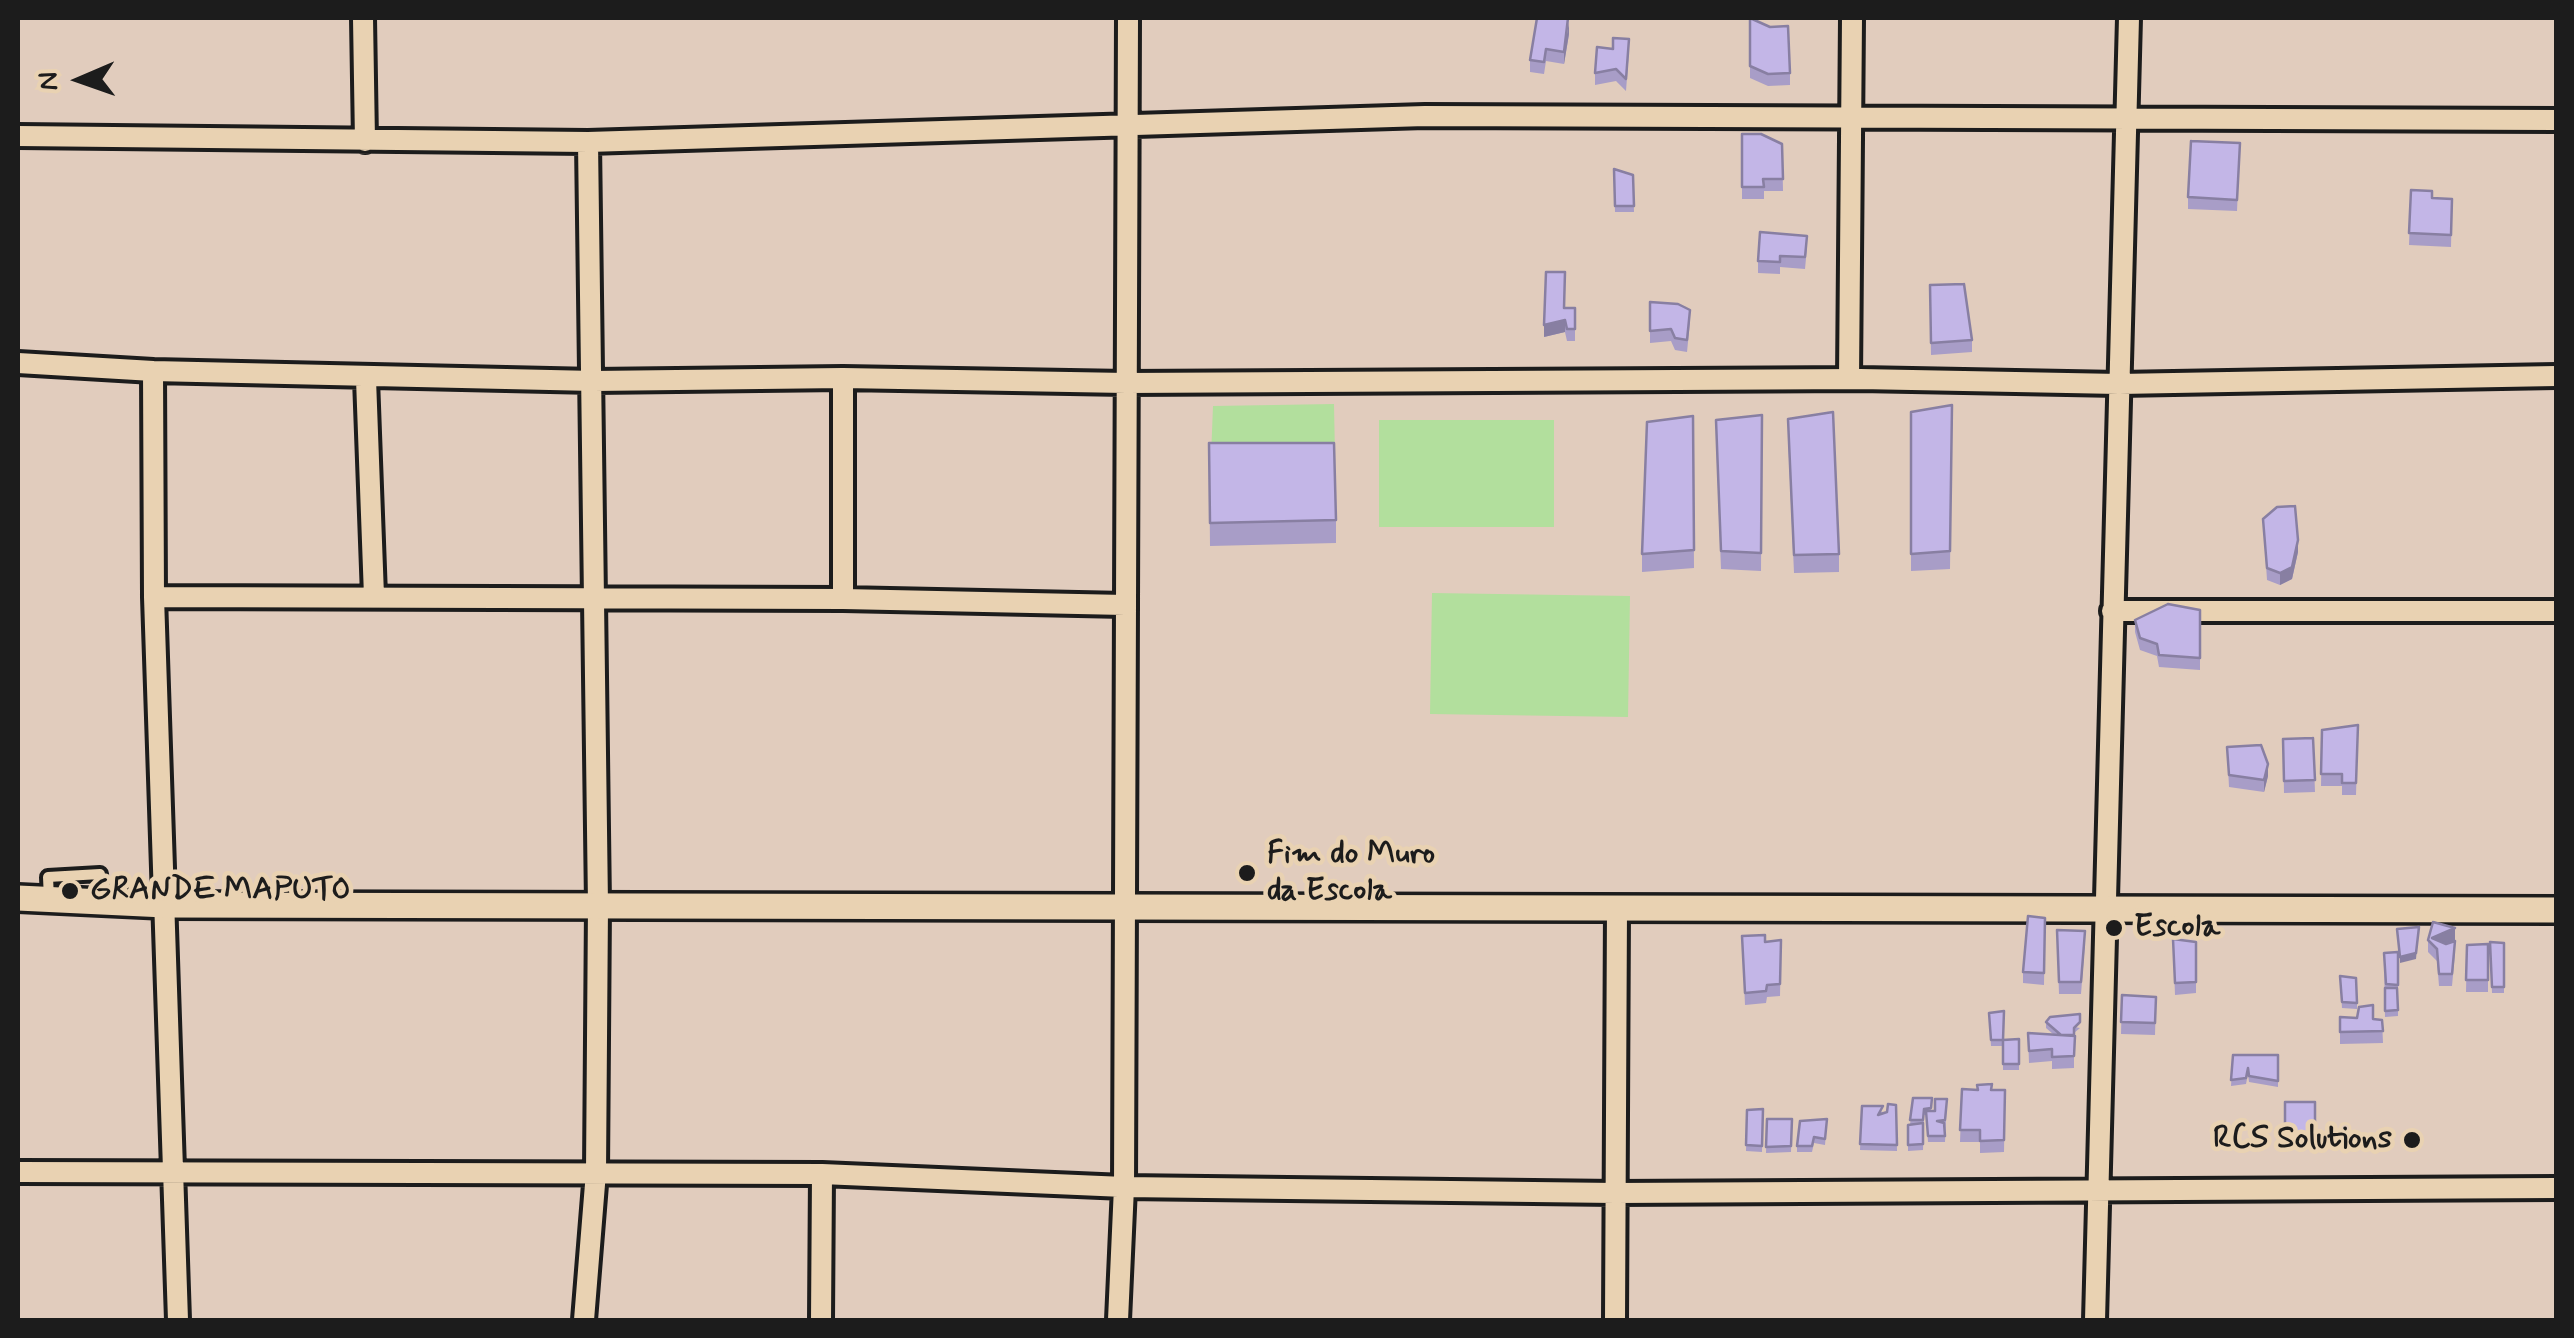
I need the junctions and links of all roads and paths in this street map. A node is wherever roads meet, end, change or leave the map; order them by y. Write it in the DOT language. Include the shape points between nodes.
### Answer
graph roads {
  1 [pos="363,18"];
  2 [pos="1128,18"];
  3 [pos="1852,18"];
  4 [pos="2129,18"];
  5 [pos="1854,118"];
  6 [pos="2126,119"];
  7 [pos="2556,120"];
  8 [pos="1127,124"];
  9 [pos="18,136"];
  10 [pos="365,141"];
  11 [pos="588,142"];
  12 [pos="18,363"];
  13 [pos="152,371"];
  14 [pos="2556,376"];
  15 [pos="366,378"];
  16 [pos="843,378"];
  17 [pos="1849,379"];
  18 [pos="594,382"];
  19 [pos="1126,383"];
  20 [pos="2118,384"];
  21 [pos="374,596"];
  22 [pos="154,597"];
  23 [pos="843,599"];
  24 [pos="596,600"];
  25 [pos="1125,605"];
  26 [pos="2112,611"];
  27 [pos="2556,612"];
  28 [pos="18,898"];
  29 [pos="598,905"];
  30 [pos="166,906"];
  31 [pos="1124,907"];
  32 [pos="1616,908"];
  33 [pos="2104,910"];
  34 [pos="2556,910"];
  35 [pos="18,1172"];
  36 [pos="596,1172"];
  37 [pos="171,1174"];
  38 [pos="822,1174"];
  39 [pos="1124,1186"];
  40 [pos="2556,1188"];
  41 [pos="2098,1192"];
  42 [pos="1615,1193"];
  43 [pos="178,1320"];
  44 [pos="584,1320"];
  45 [pos="822,1320"];
  46 [pos="1118,1320"];
  47 [pos="1615,1320"];
  48 [pos="2095,1320"];
  1 -- 10 [label="street"];
  2 -- 8 [label="street"];
  3 -- 5 [label="street"];
  4 -- 6 [label="street"];
  5 -- 6 [label="street"];
  5 -- 8 [label="street" via="1425,116"];
  5 -- 17 [label="street"];
  6 -- 7 [label="street"];
  6 -- 20 [label="street"];
  8 -- 11 [label="street"];
  8 -- 19 [label="street"];
  9 -- 10 [label="street"];
  10 -- 11 [label="street"];
  11 -- 18 [label="street"];
  12 -- 13 [label="street"];
  13 -- 15 [label="street"];
  13 -- 22 [label="street"];
  14 -- 20 [label="street"];
  15 -- 18 [label="street"];
  15 -- 21 [label="street"];
  16 -- 18 [label="street"];
  16 -- 19 [label="street"];
  16 -- 23 [label="street"];
  17 -- 19 [label="street"];
  17 -- 20 [label="street"];
  18 -- 24 [label="street"];
  19 -- 25 [label="street"];
  20 -- 26 [label="street"];
  21 -- 22 [label="street"];
  21 -- 24 [label="street"];
  22 -- 30 [label="street"];
  23 -- 24 [label="street"];
  23 -- 25 [label="street"];
  24 -- 29 [label="street"];
  25 -- 31 [label="street"];
  26 -- 27 [label="street"];
  26 -- 33 [label="street"];
  28 -- 30 [label="street"];
  29 -- 30 [label="street"];
  29 -- 31 [label="street"];
  29 -- 36 [label="street"];
  30 -- 37 [label="street"];
  31 -- 32 [label="street"];
  31 -- 39 [label="street"];
  32 -- 33 [label="street"];
  32 -- 42 [label="street"];
  33 -- 34 [label="street"];
  33 -- 41 [label="street"];
  35 -- 37 [label="street"];
  36 -- 37 [label="street"];
  36 -- 38 [label="street"];
  36 -- 44 [label="street"];
  37 -- 43 [label="street"];
  38 -- 39 [label="street"];
  38 -- 45 [label="street"];
  39 -- 42 [label="street"];
  39 -- 46 [label="street"];
  40 -- 41 [label="street"];
  41 -- 42 [label="street"];
  41 -- 48 [label="street"];
  42 -- 47 [label="street"];
}
